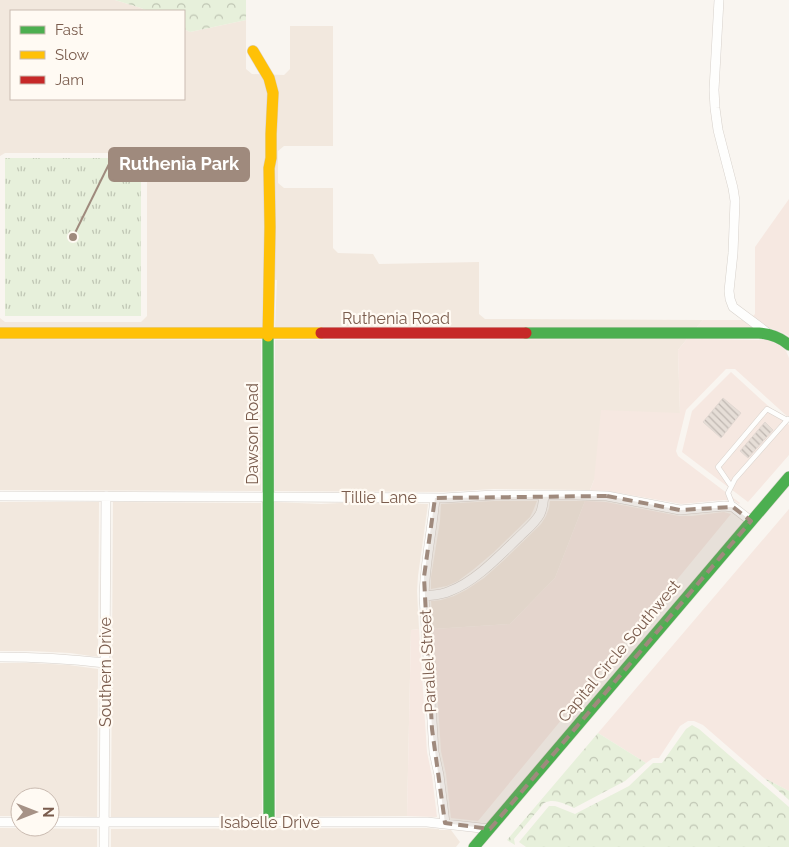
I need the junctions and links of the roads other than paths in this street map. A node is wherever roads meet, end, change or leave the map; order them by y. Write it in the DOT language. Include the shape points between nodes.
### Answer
graph roads {
  1 [pos="720,0"];
  2 [pos="253,51"];
  3 [pos="0,334"];
  4 [pos="268,334"];
  5 [pos="769,334"];
  6 [pos="789,345"];
  7 [pos="788,419"];
  8 [pos="789,477"];
  9 [pos="731,486"];
  10 [pos="0,496"];
  11 [pos="106,496"];
  12 [pos="544,496"];
  13 [pos="268,497"];
  14 [pos="435,498"];
  15 [pos="733,508"];
  16 [pos="751,521"];
  17 [pos="424,596"];
  18 [pos="0,658"];
  19 [pos="105,663"];
  20 [pos="60,822"];
  21 [pos="104,823"];
  22 [pos="269,823"];
  23 [pos="445,823"];
  24 [pos="490,829"];
  25 [pos="104,847"];
  26 [pos="474,847"];
  1 -- 5 [label="street" via="714,90 718,130 735,202 730,299 733,307"];
  2 -- 4 [label="street, Dawson Road" via="271,83 273,99 269,168"];
  3 -- 4 [label="street, Ruthenia Road"];
  4 -- 5 [label="street, Ruthenia Road"];
  4 -- 13 [label="street, Dawson Road"];
  5 -- 6 [label="street, Ruthenia Road"];
  7 -- 9 [label="lane"];
  7 -- 9 [label="lane" via="767,409 718,467"];
  8 -- 16 [label="street, Capital Circle Southwest"];
  9 -- 15 [label="lane" via="728,493"];
  10 -- 11 [label="street, Tillie Lane"];
  11 -- 13 [label="street, Tillie Lane"];
  11 -- 19 [label="street, Southern Drive"];
  12 -- 14 [label="street, Tillie Lane"];
  12 -- 15 [label="street, Tillie Lane" via="607,496 680,510"];
  12 -- 17 [label="street" via="536,520 479,574 450,591"];
  13 -- 14 [label="street, Tillie Lane"];
  13 -- 22 [label="street, Dawson Road"];
  14 -- 17 [label="street, Parallel Street"];
  15 -- 16 [label="street"];
  16 -- 24 [label="street, Capital Circle Southwest"];
  17 -- 23 [label="street, Parallel Street" via="434,752"];
  18 -- 19 [label="street"];
  19 -- 21 [label="street, Southern Drive"];
  20 -- 21 [label="street, Isabelle Drive"];
  21 -- 22 [label="street, Isabelle Drive"];
  21 -- 25 [label="street, Southern Drive"];
  22 -- 23 [label="street, Isabelle Drive"];
  23 -- 24 [label="street, Isabelle Drive"];
  24 -- 26 [label="street, Capital Circle Southwest"];
}
